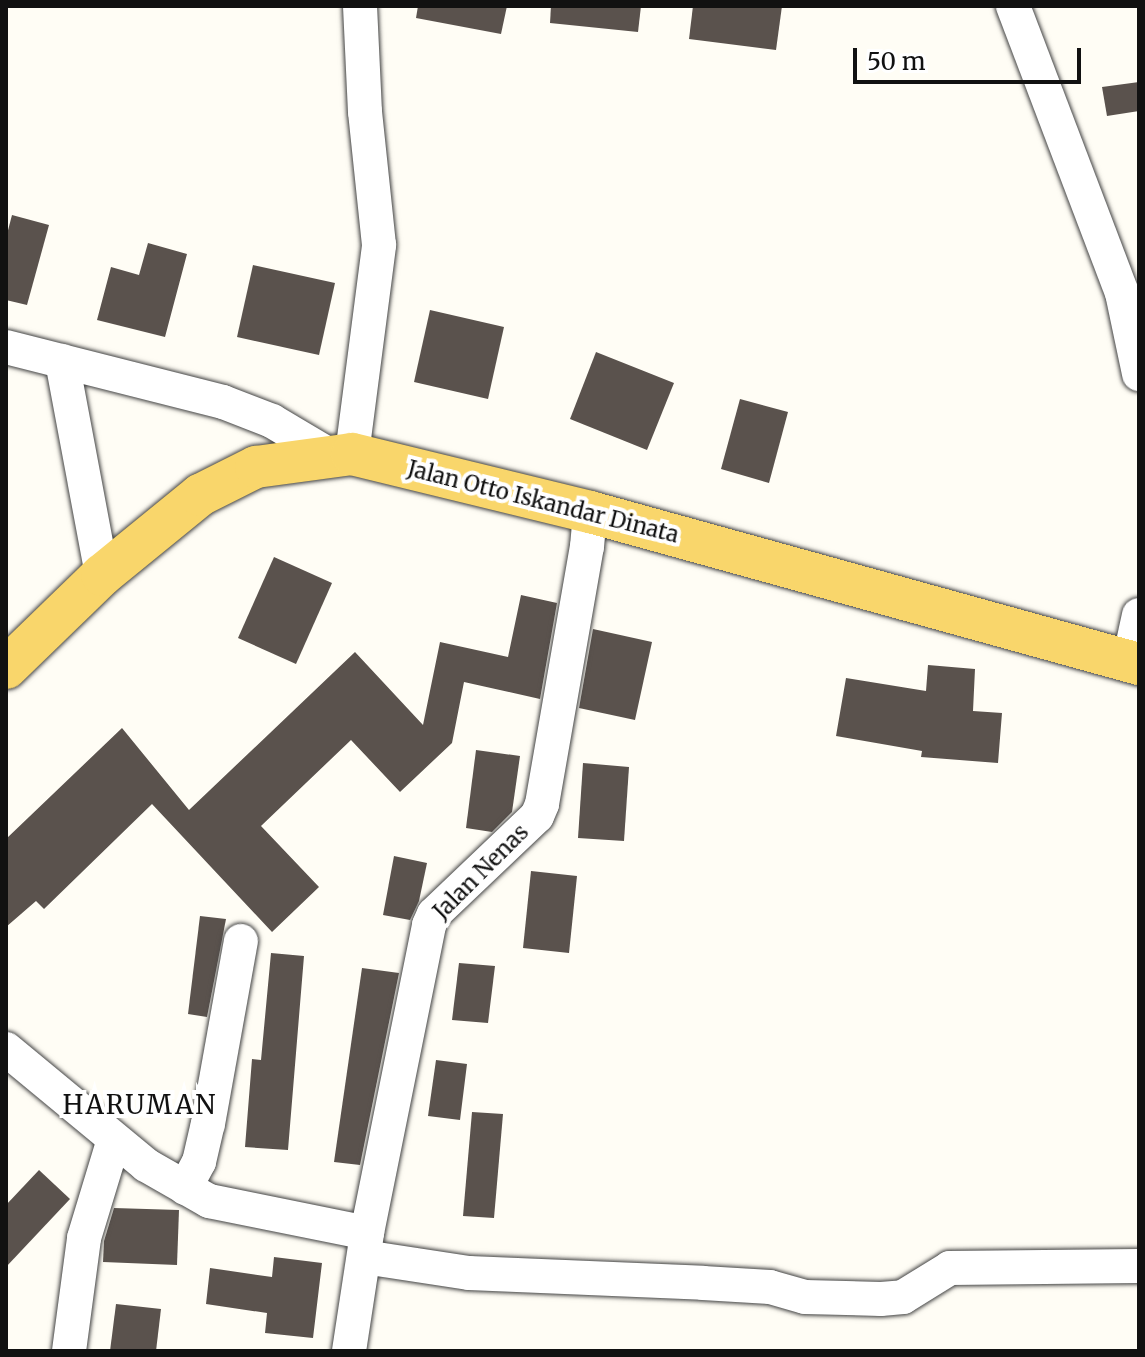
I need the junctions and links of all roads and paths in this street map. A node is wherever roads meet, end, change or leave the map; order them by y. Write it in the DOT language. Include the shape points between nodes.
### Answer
graph roads {
  1 [pos="360,6"];
  2 [pos="1013,6"];
  3 [pos="6,347"];
  4 [pos="62,361"];
  5 [pos="1139,374"];
  6 [pos="341,455"];
  7 [pos="590,512"];
  8 [pos="102,575"];
  9 [pos="1139,615"];
  10 [pos="1134,662"];
  11 [pos="6,668"];
  12 [pos="241,941"];
  13 [pos="6,1049"];
  14 [pos="114,1139"];
  15 [pos="185,1188"];
  16 [pos="366,1245"];
  17 [pos="1139,1266"];
  18 [pos="69,1351"];
  19 [pos="349,1351"];
  1 -- 6 [label="street" via="379,245"];
  2 -- 5 [label="street" via="1122,293"];
  3 -- 4 [label="street"];
  4 -- 6 [label="street" via="223,402"];
  4 -- 8 [label="street"];
  6 -- 7 [label="main road, Jalan Otto Iskandar Dinata"];
  6 -- 8 [label="main road, Jalan Otto Iskandar Dinata" via="256,467 200,495"];
  7 -- 10 [label="main road, Jalan Otto Iskandar Dinata"];
  7 -- 16 [label="street, Jalan Nenas" via="542,804 537,816 432,918"];
  8 -- 11 [label="main road, Jalan Otto Iskandar Dinata"];
  9 -- 10 [label="street"];
  12 -- 15 [label="street" via="208,1124 199,1162"];
  13 -- 14 [label="street"];
  14 -- 15 [label="street"];
  14 -- 18 [label="street" via="84,1238"];
  15 -- 16 [label="street" via="209,1201"];
  16 -- 17 [label="street" via="469,1273 756,1286 805,1297 903,1297 959,1267"];
  16 -- 19 [label="street, Jalan Nenas"];
}
